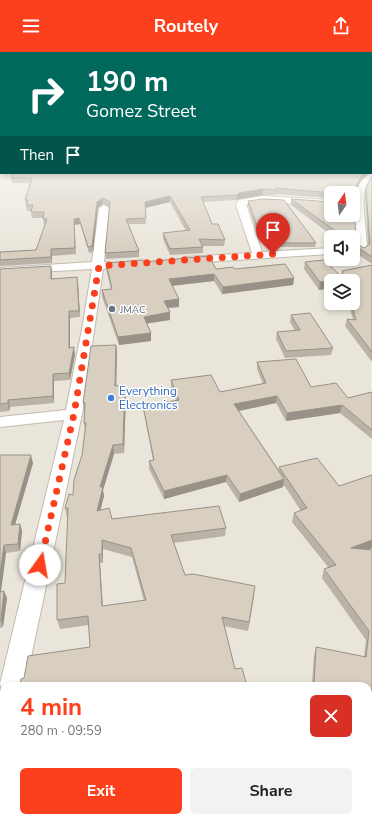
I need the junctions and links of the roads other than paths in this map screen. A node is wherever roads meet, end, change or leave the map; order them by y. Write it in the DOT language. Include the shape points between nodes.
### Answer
graph roads {
  1 [pos="369,178"];
  2 [pos="360,194"];
  3 [pos="324,203"];
  4 [pos="104,208"];
  5 [pos="359,222"];
  6 [pos="362,250"];
  7 [pos="324,251"];
  8 [pos="258,255"];
  9 [pos="174,261"];
  10 [pos="121,264"];
  11 [pos="99,266"];
  12 [pos="0,271"];
  13 [pos="74,414"];
  14 [pos="0,422"];
  15 [pos="13,682"];
  1 -- 2 [label="street"];
  3 -- 8 [label="street" via="263,199 242,202"];
  4 -- 11 [label="street"];
  5 -- 6 [label="street"];
  7 -- 8 [label="street"];
  8 -- 9 [label="street"];
  10 -- 11 [label="street"];
  11 -- 12 [label="street"];
  11 -- 13 [label="street"];
  13 -- 14 [label="street"];
  13 -- 15 [label="street"];
}
